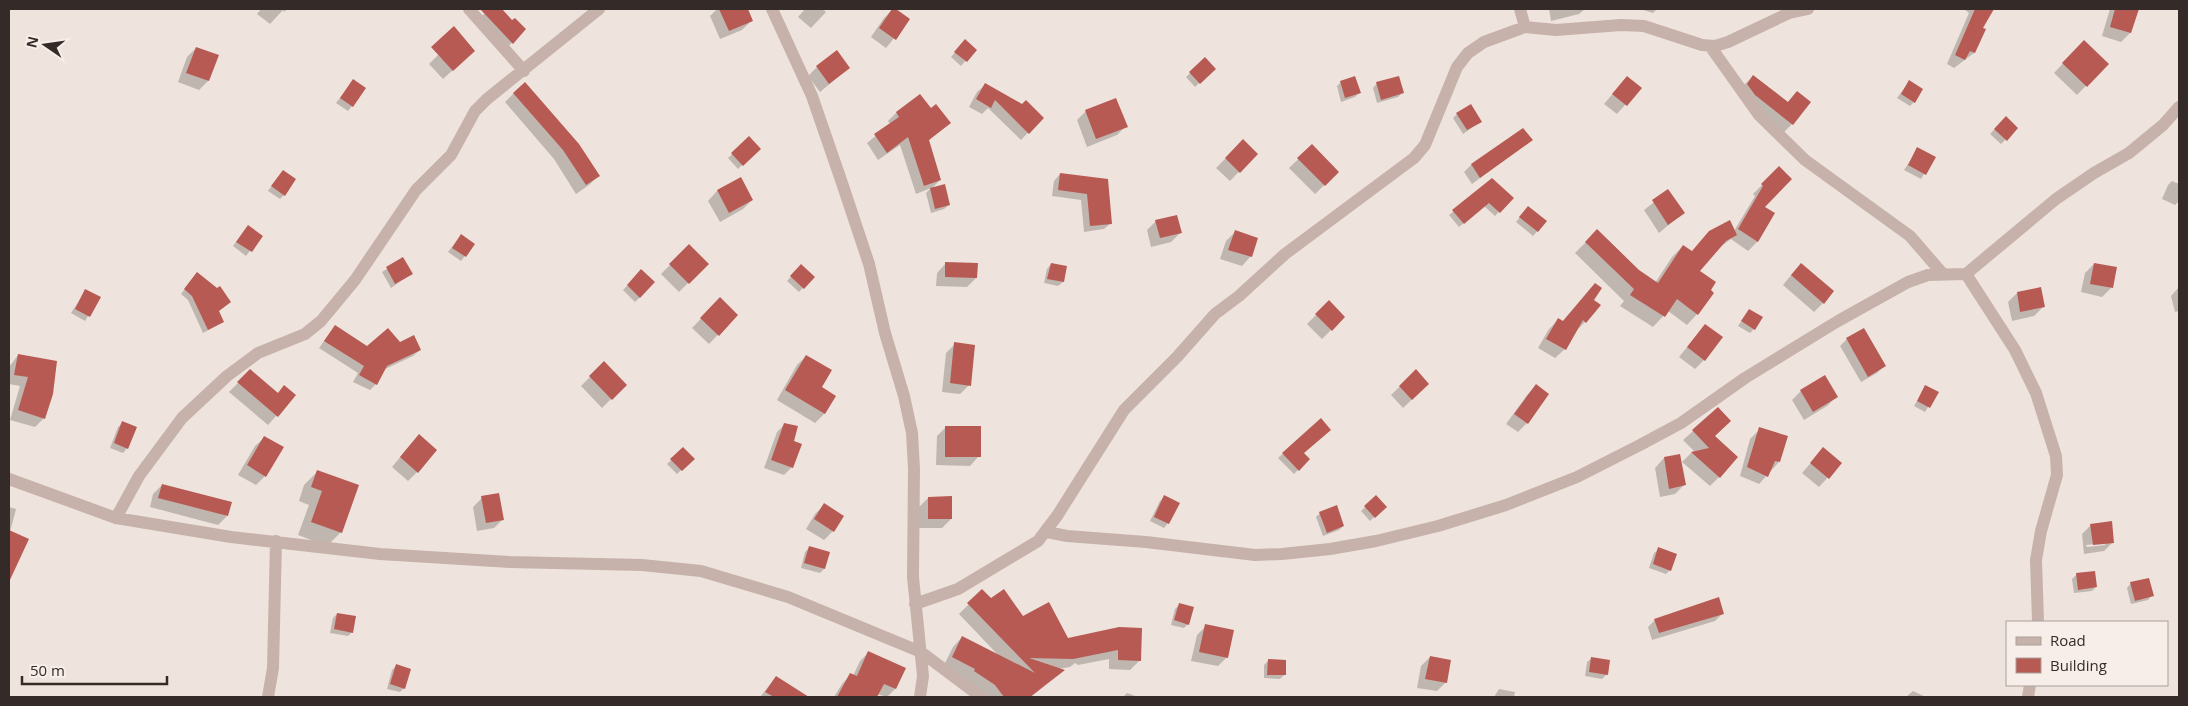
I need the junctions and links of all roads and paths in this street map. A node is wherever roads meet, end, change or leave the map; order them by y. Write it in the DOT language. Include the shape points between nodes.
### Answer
graph roads {
  1 [pos="469,9"];
  2 [pos="599,9"];
  3 [pos="772,9"];
  4 [pos="1520,9"];
  5 [pos="1808,9"];
  6 [pos="1525,27"];
  7 [pos="1710,46"];
  8 [pos="524,71"];
  9 [pos="2179,107"];
  10 [pos="1942,274"];
  11 [pos="1966,274"];
  12 [pos="9,479"];
  13 [pos="116,518"];
  14 [pos="1047,532"];
  15 [pos="276,542"];
  16 [pos="915,604"];
  17 [pos="2038,621"];
  18 [pos="921,652"];
  19 [pos="268,697"];
  20 [pos="920,697"];
  21 [pos="981,697"];
  1 -- 8 [label="street"];
  2 -- 8 [label="street"];
  3 -- 16 [label="street" via="812,96 842,183 869,264 904,396 912,433 914,469"];
  4 -- 6 [label="street"];
  5 -- 7 [label="street" via="1789,13 1728,42"];
  6 -- 7 [label="street" via="1556,30 1644,26"];
  6 -- 14 [label="street" via="1484,42 1468,53 1457,66 1425,145 1414,158 1285,254 1215,314 1138,395 1124,410"];
  7 -- 10 [label="street" via="1759,115 1805,160 1910,236"];
  8 -- 13 [label="street" via="475,111 450,155 416,190 356,280 321,321 305,334 258,353 227,376 182,418 139,476"];
  9 -- 11 [label="street" via="2164,125 2129,153 2056,199"];
  10 -- 11 [label="street"];
  10 -- 14 [label="street" via="1908,282 1838,320 1680,423 1577,477 1506,505 1438,526 1330,549 1255,555"];
  11 -- 17 [label="street" via="2015,350 2036,393 2056,456 2057,475 2036,560"];
  12 -- 13 [label="street"];
  13 -- 15 [label="street"];
  14 -- 16 [label="street" via="1025,550 958,589"];
  15 -- 18 [label="street" via="380,554 510,562 642,565 701,571 788,596"];
  15 -- 19 [label="street" via="273,668"];
  16 -- 18 [label="street"];
  18 -- 20 [label="street"];
  18 -- 21 [label="street"];
}
